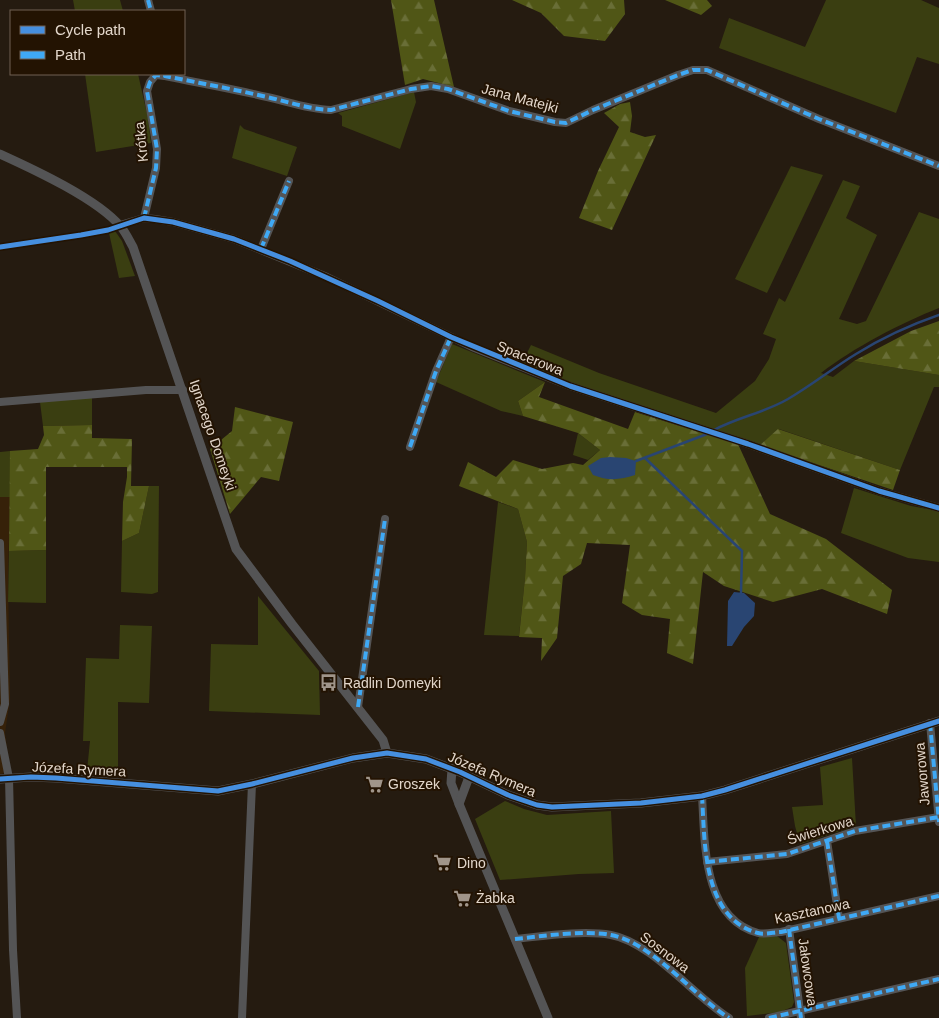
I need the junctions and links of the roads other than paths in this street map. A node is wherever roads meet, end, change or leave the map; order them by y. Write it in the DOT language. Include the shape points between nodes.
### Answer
graph roads {
  1 [pos="165,75"];
  2 [pos="0,154"];
  3 [pos="939,166"];
  4 [pos="289,181"];
  5 [pos="144,218"];
  6 [pos="120,225"];
  7 [pos="261,249"];
  8 [pos="451,337"];
  9 [pos="183,390"];
  10 [pos="0,402"];
  11 [pos="410,447"];
  12 [pos="939,508"];
  13 [pos="385,519"];
  14 [pos="0,543"];
  15 [pos="358,707"];
  16 [pos="0,722"];
  17 [pos="935,722"];
  18 [pos="0,733"];
  19 [pos="388,753"];
  20 [pos="452,769"];
  21 [pos="469,777"];
  22 [pos="4,778"];
  23 [pos="252,784"];
  24 [pos="702,796"];
  25 [pos="459,804"];
  26 [pos="939,817"];
  27 [pos="939,822"];
  28 [pos="827,841"];
  29 [pos="707,862"];
  30 [pos="939,896"];
  31 [pos="839,918"];
  32 [pos="789,930"];
  33 [pos="515,939"];
  34 [pos="939,979"];
  35 [pos="801,1015"];
  36 [pos="16,1018"];
  37 [pos="242,1018"];
  38 [pos="548,1018"];
  39 [pos="729,1018"];
  40 [pos="769,1018"];
  1 -- 3 [label="street, Jana Matejki" via="318,110 431,86 509,111 566,123 672,77 693,70 707,70"];
  1 -- 5 [label="street, Krótka" via="156,75 147,90 157,149 156,168"];
  2 -- 6 [label="street, Ignacego Domeyki" via="57,182"];
  4 -- 7 [label="street"];
  5 -- 6 [label="street, Spacerowa"];
  5 -- 7 [label="street, Spacerowa" via="173,222"];
  6 -- 9 [label="street, Ignacego Domeyki" via="133,247"];
  7 -- 8 [label="street, Spacerowa"];
  8 -- 11 [label="street"];
  8 -- 12 [label="street, Spacerowa" via="570,386 748,444 879,492"];
  9 -- 10 [label="street"];
  9 -- 15 [label="street, Ignacego Domeyki" via="236,549"];
  13 -- 15 [label="street"];
  14 -- 16 [label="street" via="5,704"];
  15 -- 19 [label="street, Ignacego Domeyki" via="383,740"];
  17 -- 24 [label="street, Józefa Rymera"];
  17 -- 26 [label="street, Jaworowa"];
  18 -- 22 [label="street"];
  19 -- 20 [label="street, Józefa Rymera" via="426,759"];
  19 -- 23 [label="street, Józefa Rymera" via="353,758"];
  20 -- 21 [label="street, Józefa Rymera"];
  20 -- 25 [label="street" via="451,783"];
  21 -- 24 [label="street, Józefa Rymera" via="508,794 552,807 641,803"];
  21 -- 25 [label="street"];
  22 -- 23 [label="street, Józefa Rymera" via="56,778 218,791"];
  22 -- 36 [label="street"];
  23 -- 37 [label="street"];
  24 -- 29 [label="street, Kasztanowa"];
  25 -- 33 [label="street"];
  26 -- 27 [label="street, Jaworowa"];
  26 -- 28 [label="street, Świerkowa" via="855,831"];
  28 -- 29 [label="street, Świerkowa" via="787,854"];
  28 -- 31 [label="street"];
  29 -- 32 [label="street, Kasztanowa" via="715,894 741,927 760,934"];
  30 -- 31 [label="street, Kasztanowa"];
  31 -- 32 [label="street, Kasztanowa"];
  32 -- 35 [label="street, Jałowcowa"];
  33 -- 38 [label="street"];
  33 -- 39 [label="street, Sosnowa" via="589,934 621,937 645,950"];
  34 -- 35 [label="street"];
  35 -- 40 [label="street"];
}
